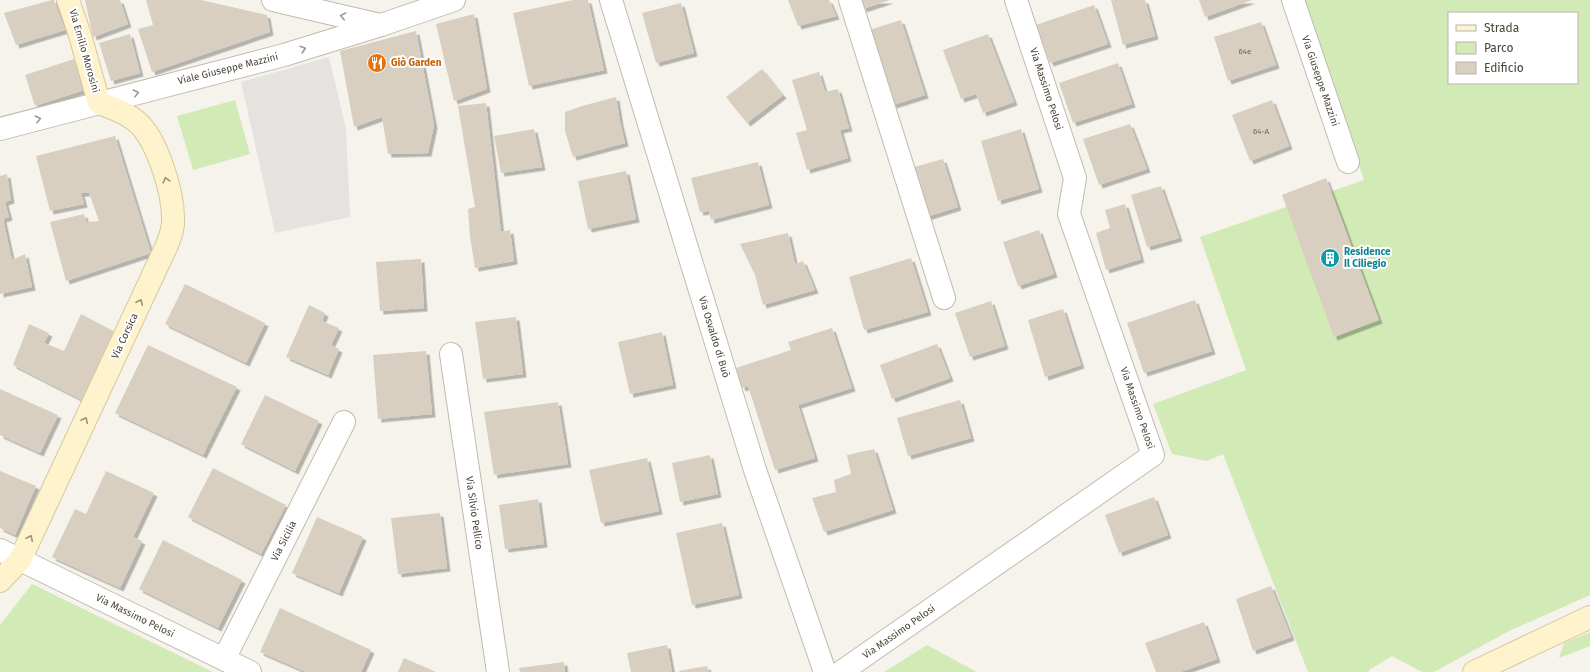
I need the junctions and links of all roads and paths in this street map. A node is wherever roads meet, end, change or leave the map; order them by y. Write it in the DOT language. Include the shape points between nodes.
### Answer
graph roads {
  1 [pos="68,0"];
  2 [pos="273,0"];
  3 [pos="454,0"];
  4 [pos="611,0"];
  5 [pos="850,0"];
  6 [pos="1016,0"];
  7 [pos="1293,0"];
  8 [pos="427,4"];
  9 [pos="381,25"];
  10 [pos="99,102"];
  11 [pos="0,129"];
  12 [pos="1348,162"];
  13 [pos="944,298"];
  14 [pos="451,354"];
  15 [pos="344,422"];
  16 [pos="0,550"];
  17 [pos="20,560"];
  18 [pos="0,581"];
  19 [pos="1590,617"];
  20 [pos="224,659"];
  21 [pos="250,672"];
  22 [pos="498,672"];
  23 [pos="825,672"];
  24 [pos="841,672"];
  25 [pos="1474,672"];
  1 -- 10 [label="main road, Via Emilio Morosini"];
  9 -- 2 [label="street, one-way"];
  3 -- 8 [label="street, Viale Giuseppe Mazzini"];
  4 -- 23 [label="street, Via Osvaldo di Buò" via="755,470"];
  5 -- 13 [label="street"];
  6 -- 24 [label="street, Via Massimo Pelosi" via="1075,178 1069,214 1153,455"];
  7 -- 12 [label="street, Via Giuseppe Mazzini"];
  8 -- 9 [label="street, Viale Giuseppe Mazzini"];
  10 -- 9 [label="street, Viale Giuseppe Mazzini, one-way" via="284,55"];
  11 -- 10 [label="street, Viale Giuseppe Mazzini, one-way"];
  17 -- 10 [label="main road, Via Corsica, one-way" via="167,245 174,219 161,160 154,144 144,129 132,118"];
  14 -- 22 [label="street, Via Silvio Pellico"];
  15 -- 20 [label="street, Via Sicilia"];
  16 -- 17 [label="street, Via Massimo Pelosi"];
  17 -- 18 [label="main road, Via Corsica"];
  17 -- 20 [label="street, Via Massimo Pelosi"];
  19 -- 25 [label="main road"];
  20 -- 21 [label="street, Via Massimo Pelosi"];
}
